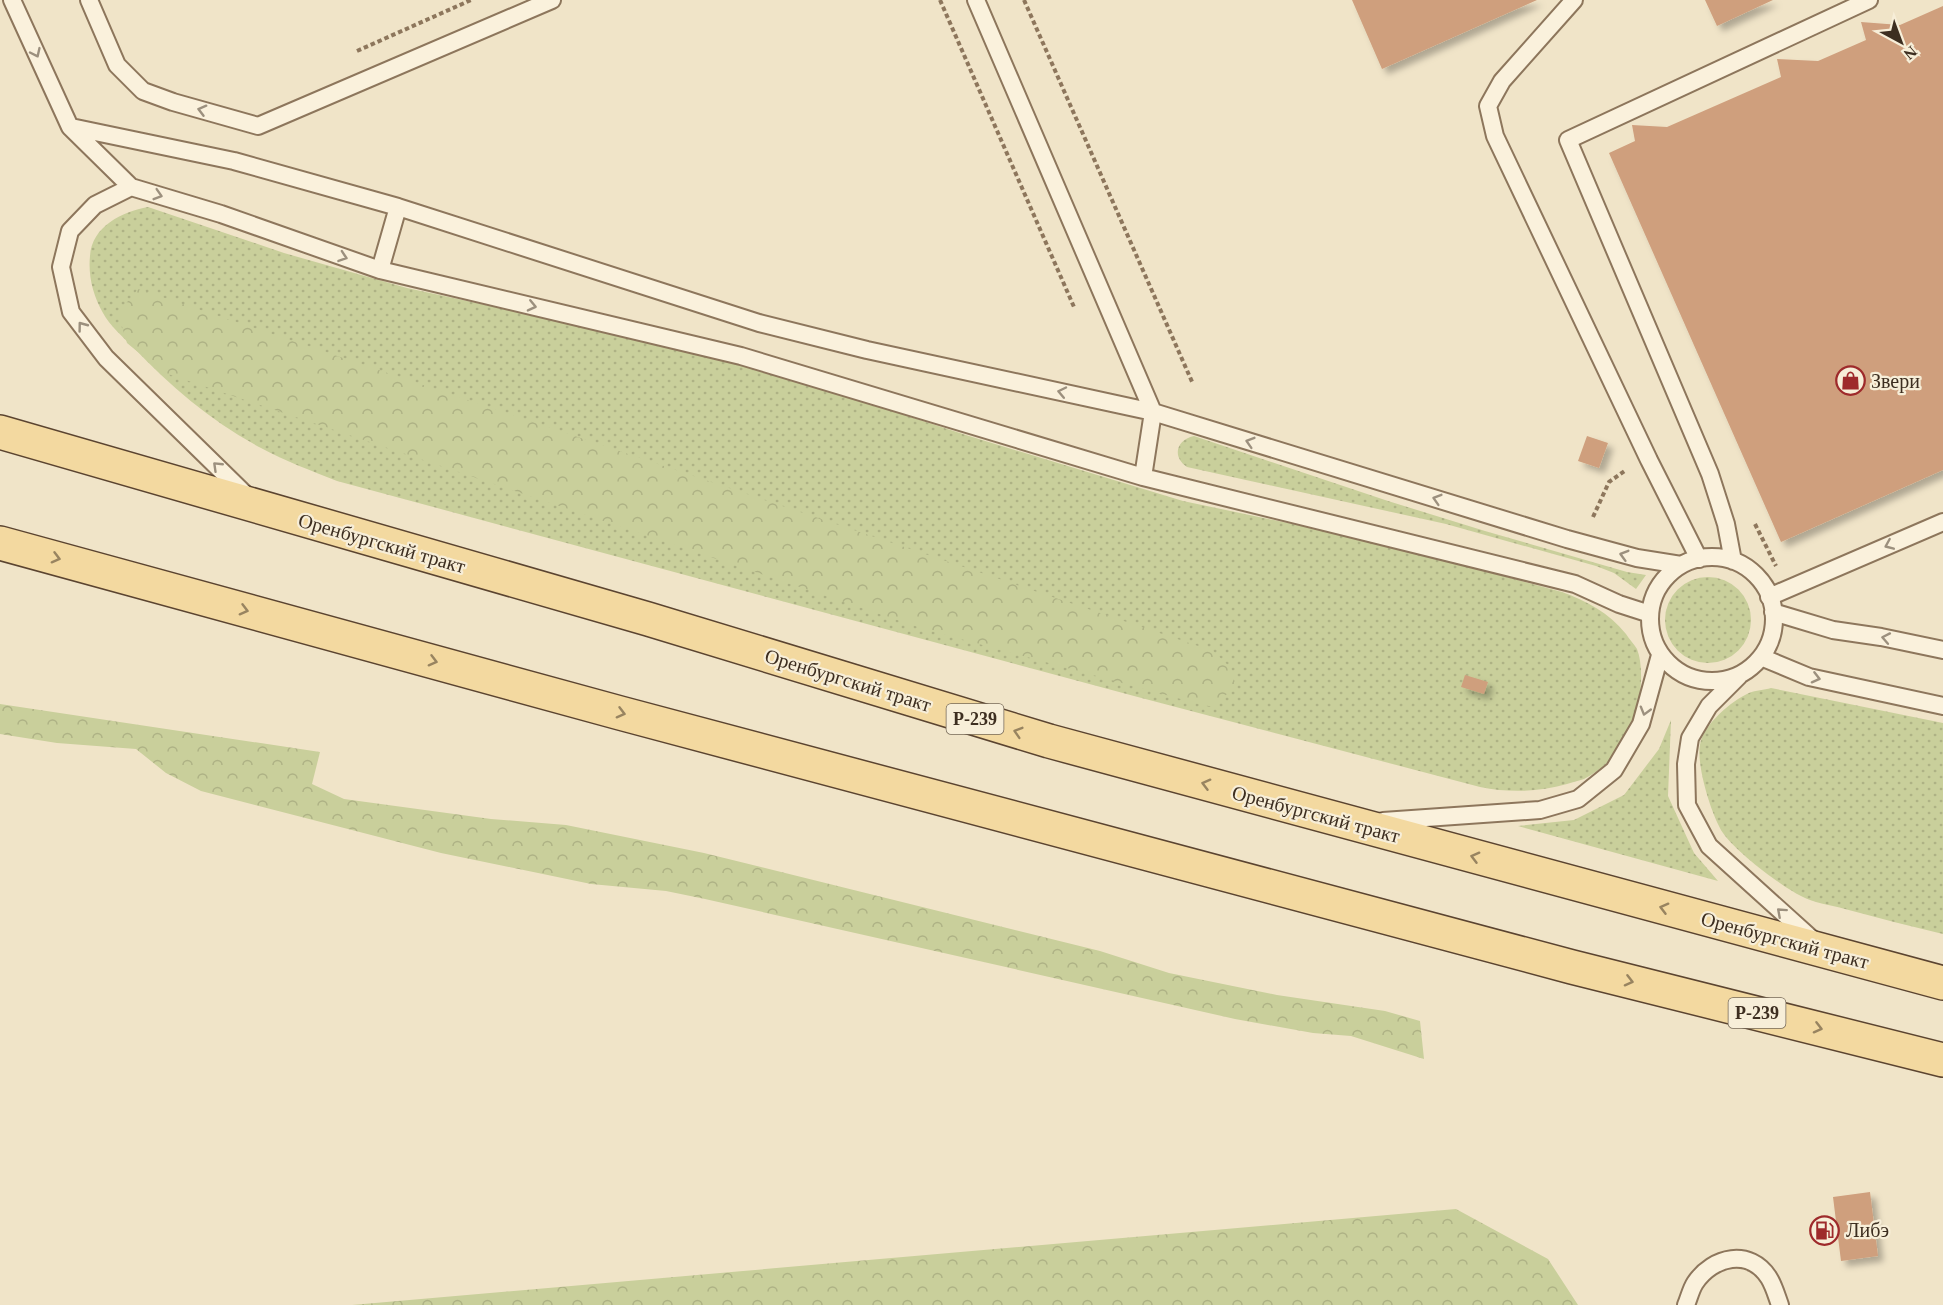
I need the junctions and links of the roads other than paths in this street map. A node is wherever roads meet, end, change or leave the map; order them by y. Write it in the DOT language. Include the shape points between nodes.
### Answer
graph roads {
  1 [pos="12,0"];
  2 [pos="89,0"];
  3 [pos="552,0"];
  4 [pos="976,0"];
  5 [pos="1574,0"];
  6 [pos="1869,0"];
  7 [pos="70,127"];
  8 [pos="131,187"];
  9 [pos="398,207"];
  10 [pos="380,270"];
  11 [pos="1153,412"];
  12 [pos="4,432"];
  13 [pos="1143,477"];
  14 [pos="258,507"];
  15 [pos="1943,522"];
  16 [pos="0,543"];
  17 [pos="1699,559"];
  18 [pos="1733,561"];
  19 [pos="1681,565"];
  20 [pos="1771,605"];
  21 [pos="1650,614"];
  22 [pos="1943,650"];
  23 [pos="1660,655"];
  24 [pos="1761,657"];
  25 [pos="1742,673"];
  26 [pos="1943,706"];
  27 [pos="1352,824"];
  28 [pos="1825,951"];
  29 [pos="1943,983"];
  30 [pos="1943,1060"];
  31 [pos="1686,1305"];
  32 [pos="1780,1305"];
  1 -- 7 [label="lane, one-way"];
  3 -- 2 [label="lane, one-way" via="258,126 143,91 117,64"];
  4 -- 11 [label="lane"];
  5 -- 17 [label="lane" via="1502,81 1488,106 1495,136"];
  6 -- 18 [label="lane" via="1568,140 1710,474"];
  7 -- 8 [label="lane"];
  7 -- 9 [label="lane" via="234,161"];
  8 -- 10 [label="lane, one-way"];
  14 -- 8 [label="lane, one-way" via="106,358 71,312 61,267 70,231 95,205"];
  9 -- 10 [label="lane"];
  11 -- 9 [label="lane, one-way" via="759,323"];
  10 -- 13 [label="lane, one-way" via="741,356"];
  11 -- 13 [label="lane"];
  19 -- 11 [label="lane, one-way" via="1567,539"];
  12 -- 14 [label="main road, Оренбургский тракт / Р-239"];
  13 -- 21 [label="lane" via="1575,584"];
  27 -- 14 [label="main road, Оренбургский тракт / Р-239, one-way" via="1049,741 648,619"];
  15 -- 20 [label="lane, one-way"];
  16 -- 30 [label="main road, Р-239, one-way" via="1572,967"];
  17 -- 18 [label="lane"];
  17 -- 19 [label="lane"];
  18 -- 20 [label="lane" via="1761,582"];
  19 -- 21 [label="lane" via="1655,594"];
  22 -- 20 [label="lane, one-way" via="1833,630"];
  20 -- 24 [label="lane" via="1773,628"];
  21 -- 23 [label="lane" via="1650,628"];
  23 -- 25 [label="lane" via="1691,678 1711,682"];
  23 -- 27 [label="lane, one-way" via="1641,724 1614,770 1578,799 1540,810"];
  24 -- 25 [label="lane"];
  24 -- 26 [label="lane, one-way" via="1809,677"];
  28 -- 25 [label="lane, one-way" via="1709,846 1687,805 1690,738 1709,706"];
  28 -- 27 [label="main road, Оренбургский тракт / Р-239, one-way"];
  28 -- 29 [label="main road, Оренбургский тракт / Р-239"];
  31 -- 32 [label="lane" via="1695,1284 1712,1265 1734,1258 1751,1260 1769,1278"];
}
